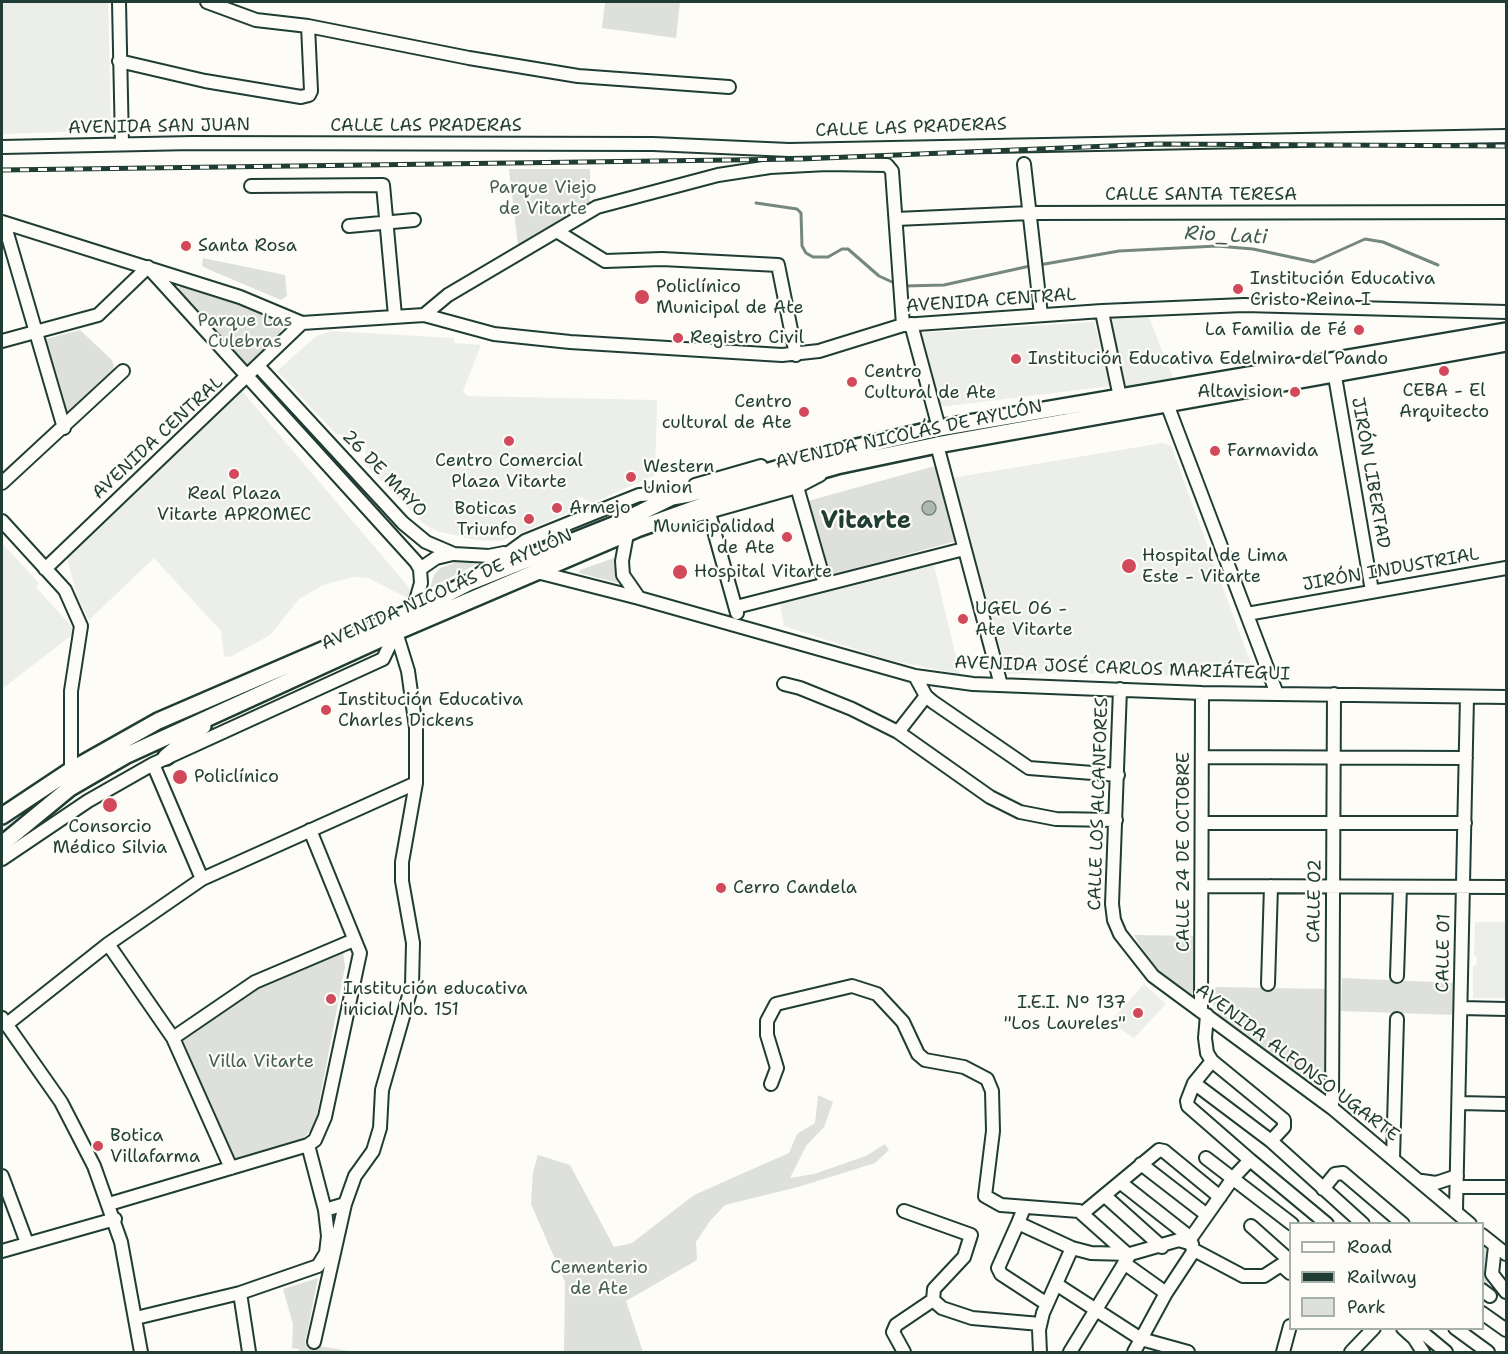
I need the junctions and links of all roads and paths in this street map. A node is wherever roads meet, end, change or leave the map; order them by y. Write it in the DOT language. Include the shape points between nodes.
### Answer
graph roads {
  1 [pos="118,2"];
  2 [pos="207,2"];
  3 [pos="308,26"];
  4 [pos="118,61"];
  5 [pos="729,87"];
  6 [pos="1506,136"];
  7 [pos="122,144"];
  8 [pos="317,144"];
  9 [pos="2,147"];
  10 [pos="1024,164"];
  11 [pos="251,186"];
  12 [pos="1506,212"];
  13 [pos="1030,213"];
  14 [pos="896,219"];
  15 [pos="414,220"];
  16 [pos="3,223"];
  17 [pos="385,223"];
  18 [pos="349,226"];
  19 [pos="558,231"];
  20 [pos="148,267"];
  21 [pos="437,304"];
  22 [pos="1506,312"];
  23 [pos="424,315"];
  24 [pos="1041,315"];
  25 [pos="395,316"];
  26 [pos="1103,317"];
  27 [pos="442,320"];
  28 [pos="302,323"];
  29 [pos="907,325"];
  30 [pos="1506,331"];
  31 [pos="35,332"];
  32 [pos="2,341"];
  33 [pos="1506,343"];
  34 [pos="796,355"];
  35 [pos="259,367"];
  36 [pos="1334,367"];
  37 [pos="123,371"];
  38 [pos="249,377"];
  39 [pos="1120,397"];
  40 [pos="1167,404"];
  41 [pos="64,428"];
  42 [pos="939,428"];
  43 [pos="937,446"];
  44 [pos="836,459"];
  45 [pos="2,483"];
  46 [pos="797,488"];
  47 [pos="672,497"];
  48 [pos="709,513"];
  49 [pos="2,521"];
  50 [pos="632,532"];
  51 [pos="964,549"];
  52 [pos="508,552"];
  53 [pos="454,554"];
  54 [pos="1506,568"];
  55 [pos="45,569"];
  56 [pos="420,569"];
  57 [pos="537,572"];
  58 [pos="468,583"];
  59 [pos="825,584"];
  60 [pos="1372,591"];
  61 [pos="639,598"];
  62 [pos="736,607"];
  63 [pos="413,610"];
  64 [pos="1247,614"];
  65 [pos="741,626"];
  66 [pos="396,632"];
  67 [pos="915,676"];
  68 [pos="784,684"];
  69 [pos="1001,685"];
  70 [pos="1120,689"];
  71 [pos="1202,693"];
  72 [pos="1277,694"];
  73 [pos="1334,694"];
  74 [pos="926,696"];
  75 [pos="1467,697"];
  76 [pos="1506,697"];
  77 [pos="216,714"];
  78 [pos="898,732"];
  79 [pos="1202,758"];
  80 [pos="1334,758"];
  81 [pos="1466,758"];
  82 [pos="159,761"];
  83 [pos="71,770"];
  84 [pos="1118,775"];
  85 [pos="416,783"];
  86 [pos="2,813"];
  87 [pos="1116,820"];
  88 [pos="1202,823"];
  89 [pos="1334,823"];
  90 [pos="1465,823"];
  91 [pos="310,830"];
  92 [pos="2,844"];
  93 [pos="2,859"];
  94 [pos="202,879"];
  95 [pos="1202,886"];
  96 [pos="1271,886"];
  97 [pos="1334,886"];
  98 [pos="1400,887"];
  99 [pos="1463,887"];
  100 [pos="1506,887"];
  101 [pos="1114,920"];
  102 [pos="354,940"];
  103 [pos="108,944"];
  104 [pos="1397,976"];
  105 [pos="1268,984"];
  106 [pos="1461,1008"];
  107 [pos="1506,1009"];
  108 [pos="1204,1013"];
  109 [pos="1397,1019"];
  110 [pos="4,1021"];
  111 [pos="173,1038"];
  112 [pos="1212,1061"];
  113 [pos="1194,1083"];
  114 [pos="771,1084"];
  115 [pos="1458,1102"];
  116 [pos="1506,1104"];
  117 [pos="1332,1108"];
  118 [pos="1271,1141"];
  119 [pos="308,1145"];
  120 [pos="1206,1158"];
  121 [pos="1393,1158"];
  122 [pos="1250,1160"];
  123 [pos="1141,1164"];
  124 [pos="231,1168"];
  125 [pos="2,1176"];
  126 [pos="1233,1178"];
  127 [pos="1421,1181"];
  128 [pos="1457,1181"];
  129 [pos="1121,1183"];
  130 [pos="1506,1187"];
  131 [pos="1323,1189"];
  132 [pos="1105,1196"];
  133 [pos="1220,1197"];
  134 [pos="110,1204"];
  135 [pos="345,1204"];
  136 [pos="1024,1208"];
  137 [pos="324,1210"];
  138 [pos="1456,1210"];
  139 [pos="904,1211"];
  140 [pos="1083,1213"];
  141 [pos="1207,1215"];
  142 [pos="115,1219"];
  143 [pos="1319,1221"];
  144 [pos="1289,1222"];
  145 [pos="1361,1222"];
  146 [pos="1401,1222"];
  147 [pos="1468,1222"];
  148 [pos="1018,1223"];
  149 [pos="1251,1226"];
  150 [pos="1484,1237"];
  151 [pos="27,1243"];
  152 [pos="1191,1243"];
  153 [pos="1495,1246"];
  154 [pos="1162,1247"];
  155 [pos="1071,1248"];
  156 [pos="2,1251"];
  157 [pos="1506,1254"];
  158 [pos="1126,1256"];
  159 [pos="1287,1262"];
  160 [pos="1056,1284"];
  161 [pos="1506,1292"];
  162 [pos="240,1293"];
  163 [pos="1166,1293"];
  164 [pos="933,1300"];
  165 [pos="1047,1304"];
  166 [pos="1097,1311"];
  167 [pos="1484,1314"];
  168 [pos="136,1318"];
  169 [pos="1040,1324"];
  170 [pos="1289,1330"];
  171 [pos="1373,1330"];
  172 [pos="1404,1330"];
  173 [pos="1418,1330"];
  174 [pos="1456,1330"];
  175 [pos="1506,1330"];
  176 [pos="1141,1339"];
  177 [pos="314,1342"];
  178 [pos="141,1353"];
  179 [pos="249,1353"];
  180 [pos="904,1353"];
  181 [pos="1040,1353"];
  182 [pos="1070,1353"];
  183 [pos="1134,1353"];
  184 [pos="1188,1353"];
  185 [pos="1283,1353"];
  186 [pos="1351,1353"];
  187 [pos="1423,1353"];
  188 [pos="1446,1353"];
  189 [pos="1488,1353"];
  1 -- 4 [label="street"];
  2 -- 3 [label="street" via="256,20"];
  3 -- 4 [label="street" via="311,91 302,97"];
  3 -- 5 [label="street" via="578,75"];
  4 -- 7 [label="street"];
  6 -- 8 [label="street, CALLE LAS PRADERAS" via="789,150 653,144"];
  7 -- 8 [label="street, AVENIDA SAN JUAN"];
  7 -- 9 [label="street, AVENIDA SAN JUAN"];
  10 -- 13 [label="street"];
  11 -- 17 [label="street" via="383,185"];
  12 -- 13 [label="street, CALLE SANTA TERESA"];
  13 -- 14 [label="street, CALLE SANTA TERESA"];
  13 -- 24 [label="street"];
  14 -- 19 [label="street" via="892,171 887,165 827,164 718,175 638,194 592,209"];
  14 -- 29 [label="street"];
  15 -- 17 [label="street"];
  16 -- 20 [label="street"];
  16 -- 31 [label="street"];
  17 -- 18 [label="street"];
  17 -- 25 [label="street"];
  19 -- 21 [label="street"];
  19 -- 34 [label="street" via="605,261 778,265"];
  20 -- 28 [label="street" via="240,297"];
  20 -- 31 [label="street" via="98,315"];
  20 -- 38 [label="street, 26 DE MAYO"];
  21 -- 23 [label="street"];
  21 -- 27 [label="street"];
  22 -- 24 [label="street, AVENIDA CENTRAL" via="1244,305"];
  23 -- 25 [label="street, AVENIDA CENTRAL"];
  23 -- 27 [label="street, AVENIDA CENTRAL"];
  24 -- 29 [label="street, AVENIDA CENTRAL"];
  25 -- 28 [label="street, AVENIDA CENTRAL"];
  26 -- 39 [label="street"];
  27 -- 34 [label="street, AVENIDA CENTRAL" via="494,334 570,342"];
  28 -- 35 [label="street, AVENIDA CENTRAL"];
  29 -- 34 [label="street, AVENIDA CENTRAL"];
  29 -- 42 [label="street"];
  30 -- 36 [label="main road, AVENIDA NICOLÁS DE AYLLÓN"];
  31 -- 32 [label="street"];
  31 -- 41 [label="street"];
  33 -- 36 [label="main road, AVENIDA NICOLÁS DE AYLLÓN"];
  35 -- 38 [label="street, AVENIDA CENTRAL"];
  35 -- 53 [label="street, 26 DE MAYO" via="403,523 426,542"];
  36 -- 39 [label="main road, AVENIDA NICOLÁS DE AYLLÓN"];
  36 -- 40 [label="main road, AVENIDA NICOLÁS DE AYLLÓN"];
  36 -- 60 [label="street, JIRÓN LIBERTAD"];
  37 -- 41 [label="street"];
  38 -- 55 [label="street, AVENIDA CENTRAL"];
  38 -- 56 [label="street, 26 DE MAYO"];
  39 -- 42 [label="main road, AVENIDA NICOLÁS DE AYLLÓN"];
  40 -- 43 [label="main road, AVENIDA NICOLÁS DE AYLLÓN"];
  40 -- 64 [label="street"];
  41 -- 45 [label="street"];
  42 -- 44 [label="main road, AVENIDA NICOLÁS DE AYLLÓN"];
  43 -- 44 [label="main road, AVENIDA NICOLÁS DE AYLLÓN"];
  43 -- 51 [label="street"];
  44 -- 46 [label="street"];
  44 -- 47 [label="main road, AVENIDA NICOLÁS DE AYLLÓN"];
  44 -- 50 [label="main road, AVENIDA NICOLÁS DE AYLLÓN"];
  46 -- 48 [label="street"];
  46 -- 59 [label="street"];
  47 -- 52 [label="street" via="639,495 525,541"];
  47 -- 58 [label="main road, AVENIDA NICOLÁS DE AYLLÓN" via="621,522"];
  48 -- 50 [label="street"];
  48 -- 62 [label="street"];
  49 -- 55 [label="street"];
  50 -- 57 [label="main road, AVENIDA NICOLÁS DE AYLLÓN"];
  50 -- 61 [label="street" via="621,561 623,574"];
  51 -- 59 [label="street"];
  51 -- 69 [label="street"];
  52 -- 53 [label="street, 26 DE MAYO" via="489,556"];
  52 -- 58 [label="street"];
  53 -- 56 [label="street" via="436,558"];
  54 -- 60 [label="street, JIRÓN INDUSTRIAL"];
  55 -- 83 [label="street" via="65,590 81,626 71,691"];
  56 -- 63 [label="street" via="420,590"];
  57 -- 61 [label="street, AVENIDA JOSÉ CARLOS MARIÁTEGUI"];
  57 -- 66 [label="main road, AVENIDA NICOLÁS DE AYLLÓN"];
  58 -- 63 [label="main road, AVENIDA NICOLÁS DE AYLLÓN"];
  59 -- 62 [label="street"];
  60 -- 64 [label="street, JIRÓN INDUSTRIAL"];
  61 -- 65 [label="street, AVENIDA JOSÉ CARLOS MARIÁTEGUI"];
  62 -- 65 [label="street"];
  63 -- 83 [label="main road, AVENIDA NICOLÁS DE AYLLÓN" via="158,721"];
  64 -- 72 [label="street"];
  65 -- 67 [label="street, AVENIDA JOSÉ CARLOS MARIÁTEGUI"];
  66 -- 77 [label="main road, AVENIDA NICOLÁS DE AYLLÓN"];
  66 -- 82 [label="street" via="383,659"];
  66 -- 85 [label="street" via="408,671 416,728"];
  67 -- 69 [label="street, AVENIDA JOSÉ CARLOS MARIÁTEGUI"];
  67 -- 74 [label="street"];
  68 -- 78 [label="street" via="852,709"];
  69 -- 70 [label="street, AVENIDA JOSÉ CARLOS MARIÁTEGUI"];
  70 -- 71 [label="street, AVENIDA JOSÉ CARLOS MARIÁTEGUI"];
  70 -- 84 [label="street, CALLE LOS ALCANFORES"];
  71 -- 72 [label="street, AVENIDA JOSÉ CARLOS MARIÁTEGUI"];
  71 -- 79 [label="street, CALLE 24 DE OCTOBRE"];
  72 -- 73 [label="street, AVENIDA JOSÉ CARLOS MARIÁTEGUI"];
  73 -- 75 [label="street, AVENIDA JOSÉ CARLOS MARIÁTEGUI"];
  73 -- 80 [label="street, CALLE 02"];
  74 -- 78 [label="street"];
  74 -- 84 [label="street" via="1029,768"];
  75 -- 76 [label="street, AVENIDA JOSÉ CARLOS MARIÁTEGUI"];
  75 -- 81 [label="street, CALLE 01"];
  77 -- 82 [label="main road"];
  77 -- 92 [label="main road, AVENIDA NICOLÁS DE AYLLÓN" via="125,756 70,788"];
  78 -- 87 [label="street" via="982,792 1020,812 1056,819"];
  79 -- 80 [label="street"];
  79 -- 88 [label="street, CALLE 24 DE OCTOBRE"];
  80 -- 81 [label="street"];
  80 -- 89 [label="street, CALLE 02"];
  81 -- 90 [label="street, CALLE 01"];
  82 -- 93 [label="street" via="88,801"];
  82 -- 94 [label="street"];
  83 -- 86 [label="main road, AVENIDA NICOLÁS DE AYLLÓN"];
  84 -- 87 [label="street, CALLE LOS ALCANFORES"];
  85 -- 91 [label="street"];
  85 -- 135 [label="street" via="402,862 413,943 412,985 382,1090 380,1128 373,1152 355,1176"];
  87 -- 101 [label="street, CALLE LOS ALCANFORES"];
  88 -- 89 [label="street"];
  88 -- 95 [label="street, CALLE 24 DE OCTOBRE"];
  89 -- 90 [label="street"];
  89 -- 97 [label="street, CALLE 02"];
  90 -- 99 [label="street, CALLE 01"];
  91 -- 94 [label="street"];
  91 -- 102 [label="street"];
  94 -- 103 [label="street"];
  95 -- 96 [label="street"];
  95 -- 108 [label="street, CALLE 24 DE OCTOBRE"];
  96 -- 97 [label="street"];
  96 -- 105 [label="street"];
  97 -- 98 [label="street"];
  97 -- 117 [label="street, CALLE 02"];
  98 -- 99 [label="street"];
  98 -- 104 [label="street"];
  99 -- 100 [label="street"];
  99 -- 106 [label="street, CALLE 01"];
  101 -- 108 [label="street, AVENIDA ALFONSO UGARTE" via="1120,934 1153,976"];
  102 -- 111 [label="street" via="255,982"];
  102 -- 119 [label="street" via="360,953 325,1117 315,1140"];
  103 -- 110 [label="street"];
  103 -- 111 [label="street"];
  106 -- 107 [label="street"];
  106 -- 115 [label="street, CALLE 01"];
  108 -- 112 [label="street, CALLE 24 DE OCTOBRE" via="1207,1053"];
  108 -- 117 [label="street, AVENIDA ALFONSO UGARTE"];
  109 -- 121 [label="street"];
  110 -- 134 [label="street" via="46,1078 76,1128"];
  111 -- 124 [label="street"];
  112 -- 113 [label="street"];
  112 -- 118 [label="street" via="1284,1120 1284,1127"];
  113 -- 118 [label="street"];
  113 -- 122 [label="street" via="1188,1106"];
  114 -- 136 [label="street" via="777,1068 767,1021 776,1004 852,986 877,994 903,1022 918,1054 925,1060 964,1067 987,1079 992,1091 993,1131 985,1196 1001,1205"];
  115 -- 116 [label="street"];
  115 -- 128 [label="street, CALLE 01"];
  117 -- 121 [label="street, AVENIDA ALFONSO UGARTE"];
  118 -- 131 [label="street"];
  119 -- 124 [label="street"];
  119 -- 137 [label="street"];
  120 -- 126 [label="street"];
  121 -- 127 [label="street, AVENIDA ALFONSO UGARTE"];
  122 -- 126 [label="street"];
  122 -- 143 [label="street"];
  123 -- 129 [label="street"];
  123 -- 133 [label="street" via="1161,1150"];
  123 -- 141 [label="street"];
  124 -- 134 [label="street"];
  125 -- 151 [label="street"];
  126 -- 133 [label="street"];
  126 -- 144 [label="street"];
  127 -- 128 [label="street"];
  127 -- 138 [label="street, AVENIDA ALFONSO UGARTE"];
  128 -- 130 [label="street"];
  128 -- 138 [label="street, CALLE 01"];
  129 -- 132 [label="street"];
  129 -- 152 [label="street"];
  131 -- 145 [label="street"];
  131 -- 146 [label="street" via="1335,1174 1342,1173"];
  132 -- 140 [label="street"];
  132 -- 154 [label="street"];
  133 -- 141 [label="street"];
  134 -- 142 [label="street"];
  135 -- 137 [label="street"];
  135 -- 177 [label="street"];
  136 -- 140 [label="street" via="1073,1209"];
  136 -- 148 [label="street"];
  137 -- 162 [label="street" via="328,1236 326,1253 318,1266"];
  138 -- 147 [label="street, AVENIDA ALFONSO UGARTE"];
  139 -- 164 [label="street" via="971,1235 964,1257 934,1289"];
  140 -- 158 [label="street"];
  141 -- 152 [label="street"];
  142 -- 151 [label="street"];
  142 -- 168 [label="street"];
  148 -- 155 [label="street"];
  148 -- 165 [label="street" via="998,1268 1001,1274"];
  149 -- 159 [label="street"];
  150 -- 153 [label="street"];
  151 -- 156 [label="street"];
  152 -- 154 [label="street" via="1179,1240"];
  152 -- 159 [label="street" via="1243,1276 1264,1276"];
  152 -- 163 [label="street"];
  153 -- 157 [label="street"];
  153 -- 161 [label="street" via="1492,1274"];
  154 -- 158 [label="street"];
  155 -- 158 [label="street"];
  155 -- 160 [label="street"];
  158 -- 163 [label="street"];
  158 -- 166 [label="street"];
  160 -- 165 [label="street"];
  160 -- 166 [label="street"];
  162 -- 168 [label="street"];
  162 -- 179 [label="street"];
  163 -- 176 [label="street"];
  164 -- 169 [label="street" via="960,1316"];
  164 -- 180 [label="street" via="896,1325 893,1332"];
  165 -- 169 [label="street"];
  166 -- 176 [label="street"];
  166 -- 182 [label="street"];
  167 -- 175 [label="street"];
  168 -- 178 [label="street"];
  169 -- 181 [label="street"];
  170 -- 185 [label="street"];
  171 -- 186 [label="street"];
  172 -- 187 [label="street"];
  173 -- 188 [label="street"];
  174 -- 189 [label="street"];
  176 -- 183 [label="street"];
  176 -- 184 [label="street"];
}
